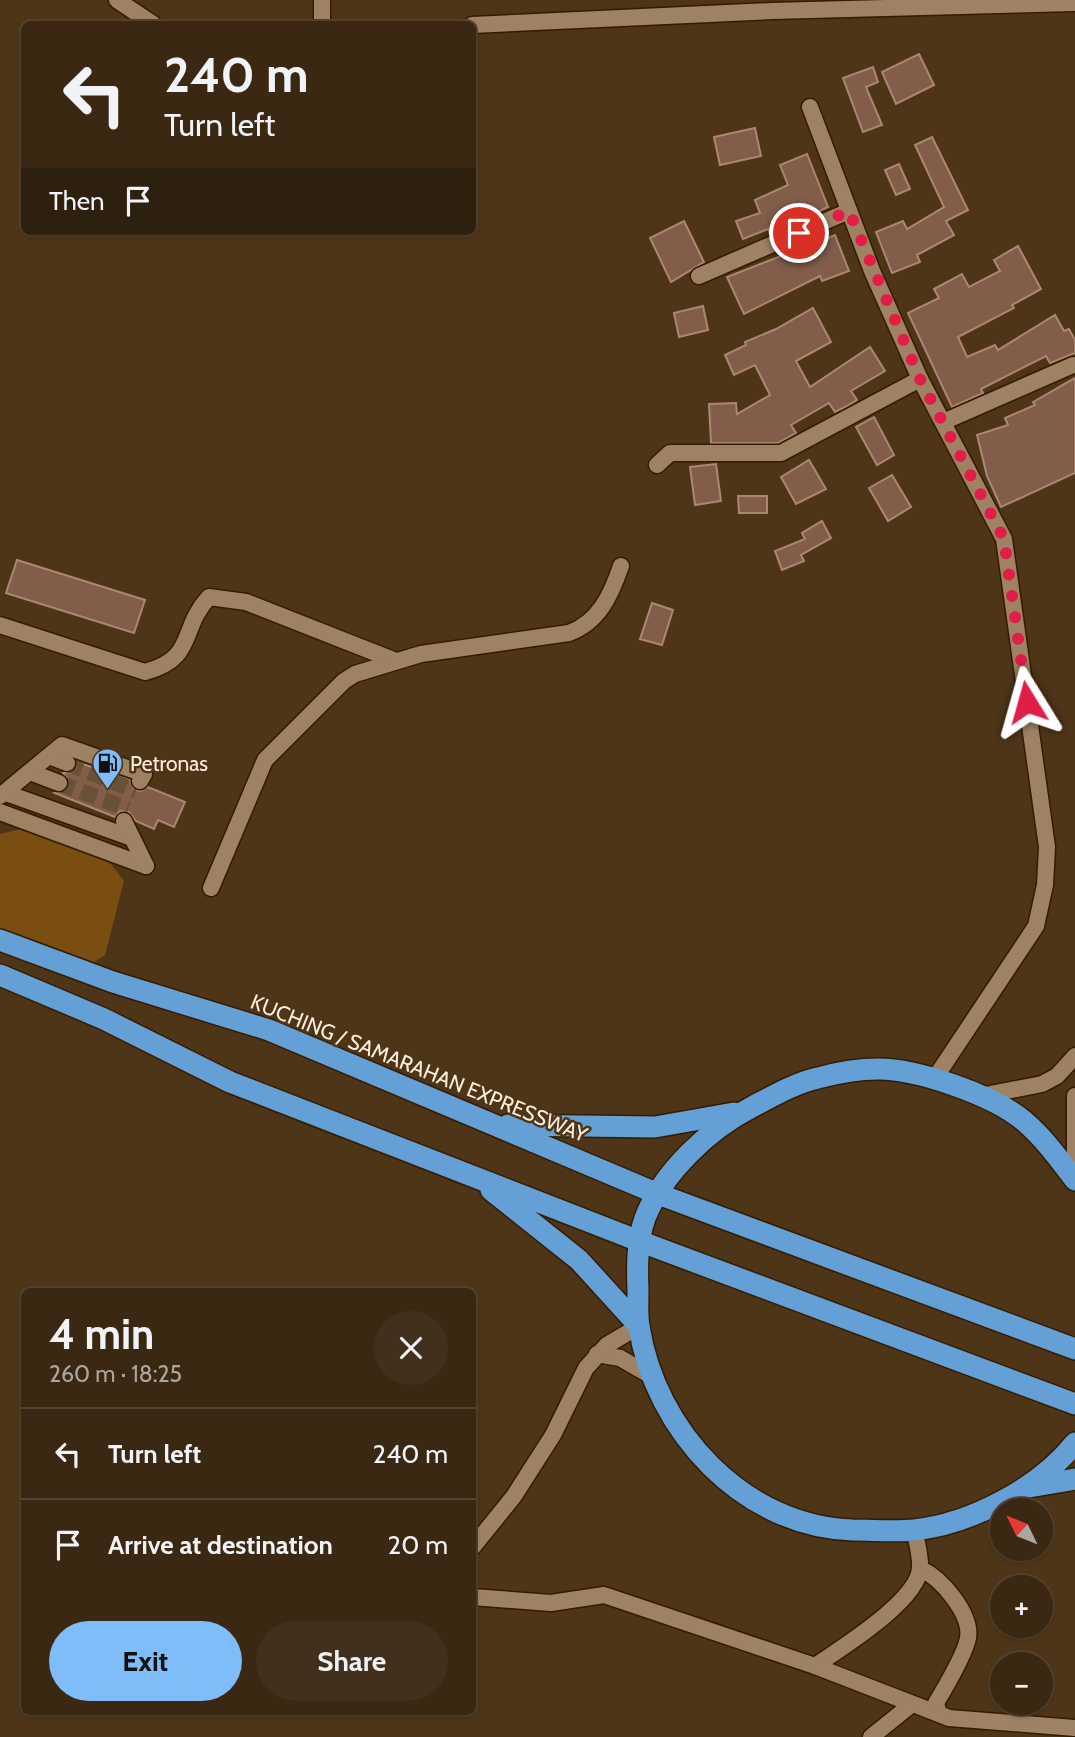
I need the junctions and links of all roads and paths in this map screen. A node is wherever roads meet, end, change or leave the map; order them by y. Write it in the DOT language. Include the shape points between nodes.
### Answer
graph roads {
  1 [pos="117,0"];
  2 [pos="322,0"];
  3 [pos="1075,2"];
  4 [pos="910,4"];
  5 [pos="772,5"];
  6 [pos="677,7"];
  7 [pos="148,21"];
  8 [pos="322,21"];
  9 [pos="476,25"];
  10 [pos="810,107"];
  11 [pos="849,211"];
  12 [pos="699,276"];
  13 [pos="1073,365"];
  14 [pos="920,379"];
  15 [pos="943,422"];
  16 [pos="657,465"];
  17 [pos="621,566"];
  18 [pos="0,625"];
  19 [pos="396,661"];
  20 [pos="49,756"];
  21 [pos="67,763"];
  22 [pos="30,772"];
  23 [pos="140,781"];
  24 [pos="59,783"];
  25 [pos="3,794"];
  26 [pos="0,812"];
  27 [pos="124,821"];
  28 [pos="132,838"];
  29 [pos="211,888"];
  30 [pos="0,940"];
  31 [pos="0,975"];
  32 [pos="1075,1056"];
  33 [pos="935,1078"];
  34 [pos="980,1096"];
  35 [pos="1075,1096"];
  36 [pos="743,1111"];
  37 [pos="495,1125"];
  38 [pos="1075,1160"];
  39 [pos="474,1177"];
  40 [pos="1075,1180"];
  41 [pos="658,1194"];
  42 [pos="639,1241"];
  43 [pos="639,1326"];
  44 [pos="1075,1349"];
  45 [pos="597,1354"];
  46 [pos="653,1377"];
  47 [pos="1075,1404"];
  48 [pos="1075,1443"];
  49 [pos="1075,1479"];
  50 [pos="1027,1487"];
  51 [pos="915,1530"];
  52 [pos="476,1543"];
  53 [pos="921,1569"];
  54 [pos="476,1597"];
  55 [pos="815,1666"];
  56 [pos="912,1704"];
  57 [pos="939,1714"];
  58 [pos="1075,1728"];
  59 [pos="871,1737"];
  1 -- 7 [label="street"];
  2 -- 8 [label="street"];
  3 -- 4 [label="street"];
  4 -- 5 [label="street"];
  5 -- 6 [label="street"];
  6 -- 9 [label="street"];
  10 -- 11 [label="street"];
  11 -- 12 [label="street"];
  11 -- 14 [label="street"];
  13 -- 15 [label="street"];
  14 -- 15 [label="street"];
  14 -- 16 [label="street" via="781,453 670,453"];
  15 -- 33 [label="street" via="1004,539 1047,847 1036,926"];
  17 -- 19 [label="street" via="608,600 582,628"];
  18 -- 19 [label="street" via="145,672 164,667 179,656 201,606 209,597 221,597 246,602"];
  19 -- 29 [label="street" via="355,674 335,687 265,760"];
  20 -- 21 [label="street"];
  20 -- 22 [label="street"];
  20 -- 23 [label="street" via="62,745 144,774"];
  22 -- 24 [label="street"];
  22 -- 25 [label="street"];
  25 -- 28 [label="street"];
  26 -- 28 [label="street" via="146,866"];
  27 -- 28 [label="street"];
  30 -- 37 [label="highway, KUCHING / SAMARAHAN EXPRESSWAY" via="113,982 269,1030"];
  31 -- 39 [label="highway" via="104,1019 230,1082"];
  32 -- 34 [label="street" via="1057,1076 1042,1084"];
  33 -- 34 [label="highway"];
  33 -- 36 [label="highway" via="878,1069 817,1078"];
  34 -- 40 [label="highway" via="1021,1119"];
  35 -- 38 [label="street"];
  36 -- 37 [label="highway" via="655,1127"];
  36 -- 41 [label="highway" via="694,1149"];
  37 -- 41 [label="highway, KUCHING / SAMARAHAN EXPRESSWAY"];
  39 -- 42 [label="highway"];
  39 -- 43 [label="highway" via="579,1260"];
  41 -- 42 [label="highway"];
  41 -- 44 [label="highway, KUCHING / SAMARAHAN EXPRESSWAY"];
  42 -- 43 [label="highway"];
  42 -- 47 [label="highway"];
  43 -- 45 [label="street"];
  43 -- 46 [label="highway"];
  45 -- 46 [label="street" via="620,1358"];
  45 -- 52 [label="street" via="547,1445"];
  46 -- 51 [label="highway" via="681,1431 705,1461 758,1502 789,1518 822,1527"];
  48 -- 50 [label="highway"];
  49 -- 50 [label="highway"];
  50 -- 51 [label="highway" via="974,1514"];
  51 -- 53 [label="street"];
  53 -- 55 [label="street" via="907,1594 874,1625"];
  53 -- 57 [label="street" via="933,1574 951,1595 968,1637 936,1703"];
  54 -- 55 [label="street" via="551,1603 604,1595"];
  55 -- 56 [label="street"];
  56 -- 57 [label="street"];
  56 -- 59 [label="street"];
  57 -- 58 [label="street"];
}
